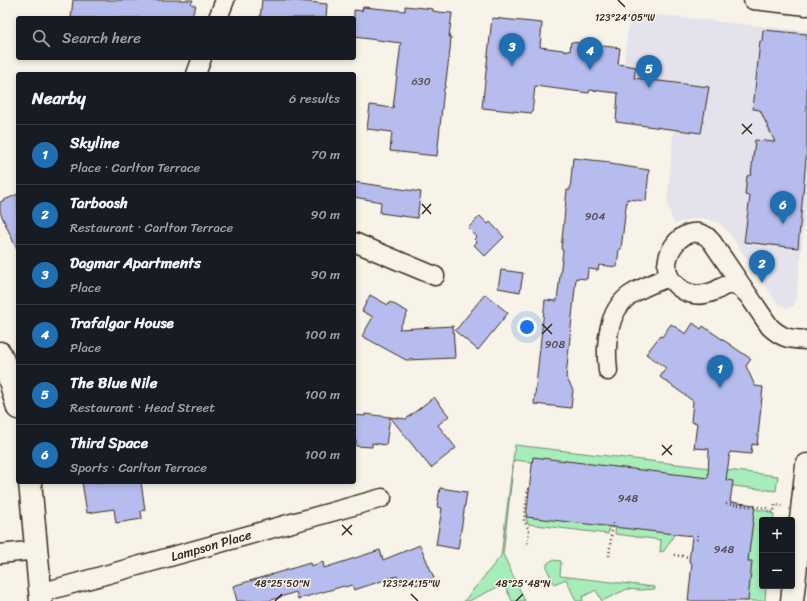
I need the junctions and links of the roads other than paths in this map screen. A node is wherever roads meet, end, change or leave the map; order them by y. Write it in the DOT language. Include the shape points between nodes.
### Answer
graph roads {
  1 [pos="225,0"];
  2 [pos="753,0"];
  3 [pos="807,6"];
  4 [pos="219,16"];
  5 [pos="201,60"];
  6 [pos="197,72"];
  7 [pos="356,243"];
  8 [pos="435,276"];
  9 [pos="669,277"];
  10 [pos="747,294"];
  11 [pos="807,340"];
  12 [pos="0,353"];
  13 [pos="608,371"];
  14 [pos="16,401"];
  15 [pos="807,465"];
  16 [pos="30,484"];
  17 [pos="382,498"];
  18 [pos="37,550"];
  19 [pos="0,554"];
  20 [pos="41,597"];
  21 [pos="792,601"];
  1 -- 4 [label="street"];
  2 -- 3 [label="street"];
  5 -- 6 [label="street"];
  7 -- 8 [label="street"];
  9 -- 10 [label="street" via="684,292 700,295 728,285 739,287"];
  9 -- 10 [label="street" via="667,266 670,250 680,238 697,233 706,236 712,242"];
  9 -- 13 [label="street" via="629,296 621,304 611,326 606,358"];
  10 -- 11 [label="street" via="778,335"];
  12 -- 14 [label="main road"];
  15 -- 21 [label="main road"];
  16 -- 18 [label="main road"];
  17 -- 20 [label="street, Lampson Place"];
  18 -- 19 [label="street"];
  18 -- 20 [label="main road"];
}
